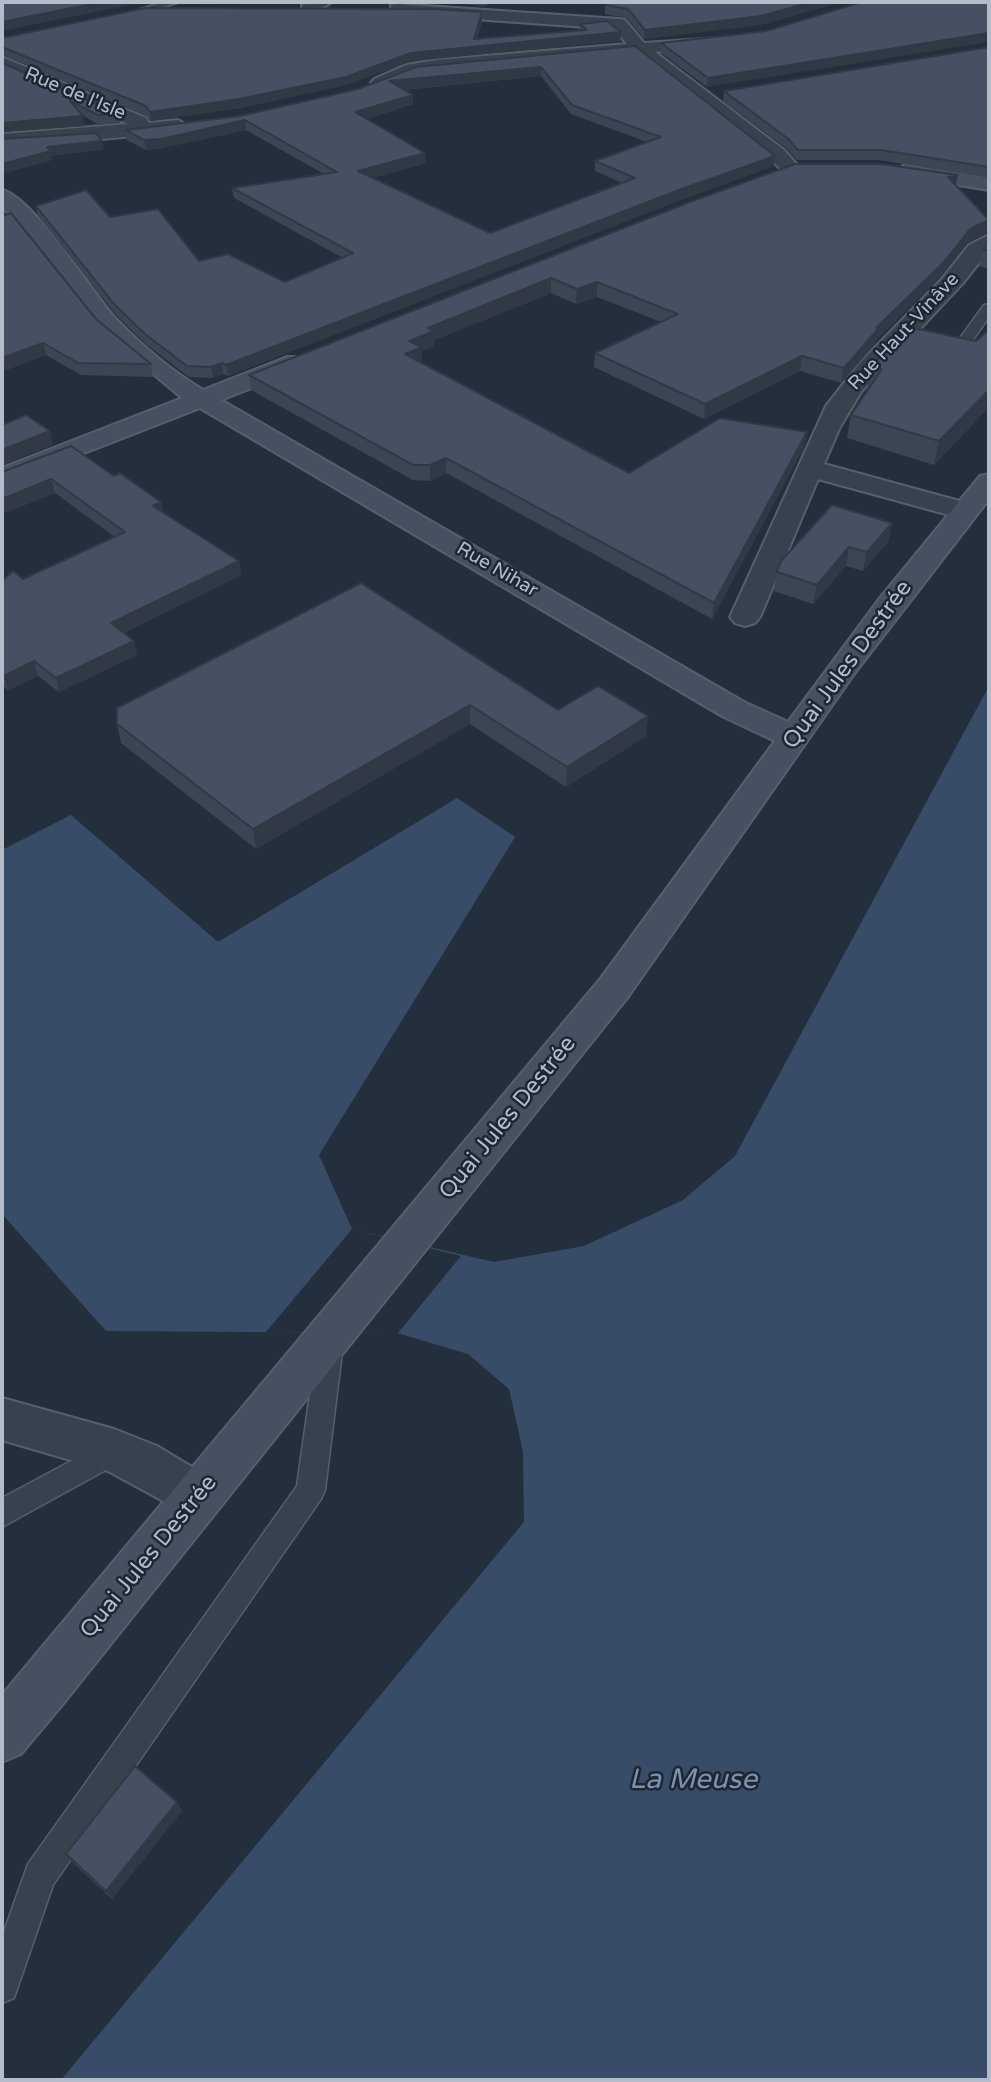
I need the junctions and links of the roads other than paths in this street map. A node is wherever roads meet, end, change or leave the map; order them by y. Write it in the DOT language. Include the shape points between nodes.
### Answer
graph roads {
  1 [pos="324,2"];
  2 [pos="182,5"];
  3 [pos="300,7"];
  4 [pos="344,9"];
  5 [pos="381,9"];
  6 [pos="137,10"];
  7 [pos="738,38"];
  8 [pos="639,48"];
  9 [pos="2,62"];
  10 [pos="360,90"];
  11 [pos="197,124"];
  12 [pos="145,130"];
  13 [pos="2,140"];
  14 [pos="791,169"];
  15 [pos="816,169"];
  16 [pos="887,169"];
  17 [pos="765,177"];
  18 [pos="989,184"];
  19 [pos="2,196"];
  20 [pos="989,241"];
  21 [pos="989,307"];
  22 [pos="963,344"];
  23 [pos="314,355"];
  24 [pos="203,399"];
  25 [pos="811,469"];
  26 [pos="2,477"];
  27 [pos="989,482"];
  28 [pos="964,511"];
  29 [pos="745,617"];
  30 [pos="794,737"];
  31 [pos="332,1333"];
  32 [pos="2,1419"];
  33 [pos="114,1451"];
  34 [pos="198,1497"];
  35 [pos="2,1513"];
  36 [pos="2,1735"];
  37 [pos="2,1986"];
  1 -- 3 [label="street"];
  2 -- 6 [label="street"];
  3 -- 4 [label="street"];
  5 -- 8 [label="street" via="612,22"];
  7 -- 8 [label="street"];
  8 -- 10 [label="street" via="436,65 412,69"];
  8 -- 14 [label="street" via="713,94"];
  9 -- 12 [label="street, Rue de l'Isle" via="139,122"];
  11 -- 12 [label="street"];
  12 -- 13 [label="street"];
  14 -- 15 [label="street"];
  14 -- 17 [label="street"];
  16 -- 18 [label="street"];
  19 -- 24 [label="street, Rue Nihar" via="17,208 108,324 160,372"];
  20 -- 25 [label="street, Rue Haut-Vinâve" via="855,380 827,427"];
  21 -- 22 [label="lane"];
  23 -- 24 [label="street"];
  24 -- 26 [label="street"];
  24 -- 30 [label="street, Rue Nihar" via="733,709"];
  25 -- 28 [label="street"];
  25 -- 29 [label="street, Rue Haut-Vinâve"];
  27 -- 28 [label="street, Quai Jules Destrée"];
  28 -- 30 [label="street, Quai Jules Destrée" via="846,662"];
  30 -- 31 [label="street, Quai Jules Destrée" via="622,977"];
  31 -- 34 [label="street, Quai Jules Destrée"];
  31 -- 37 [label="lane" via="311,1490 40,1876"];
  32 -- 33 [label="street"];
  33 -- 34 [label="street"];
  33 -- 35 [label="lane"];
  34 -- 36 [label="street, Quai Jules Destrée"];
}
